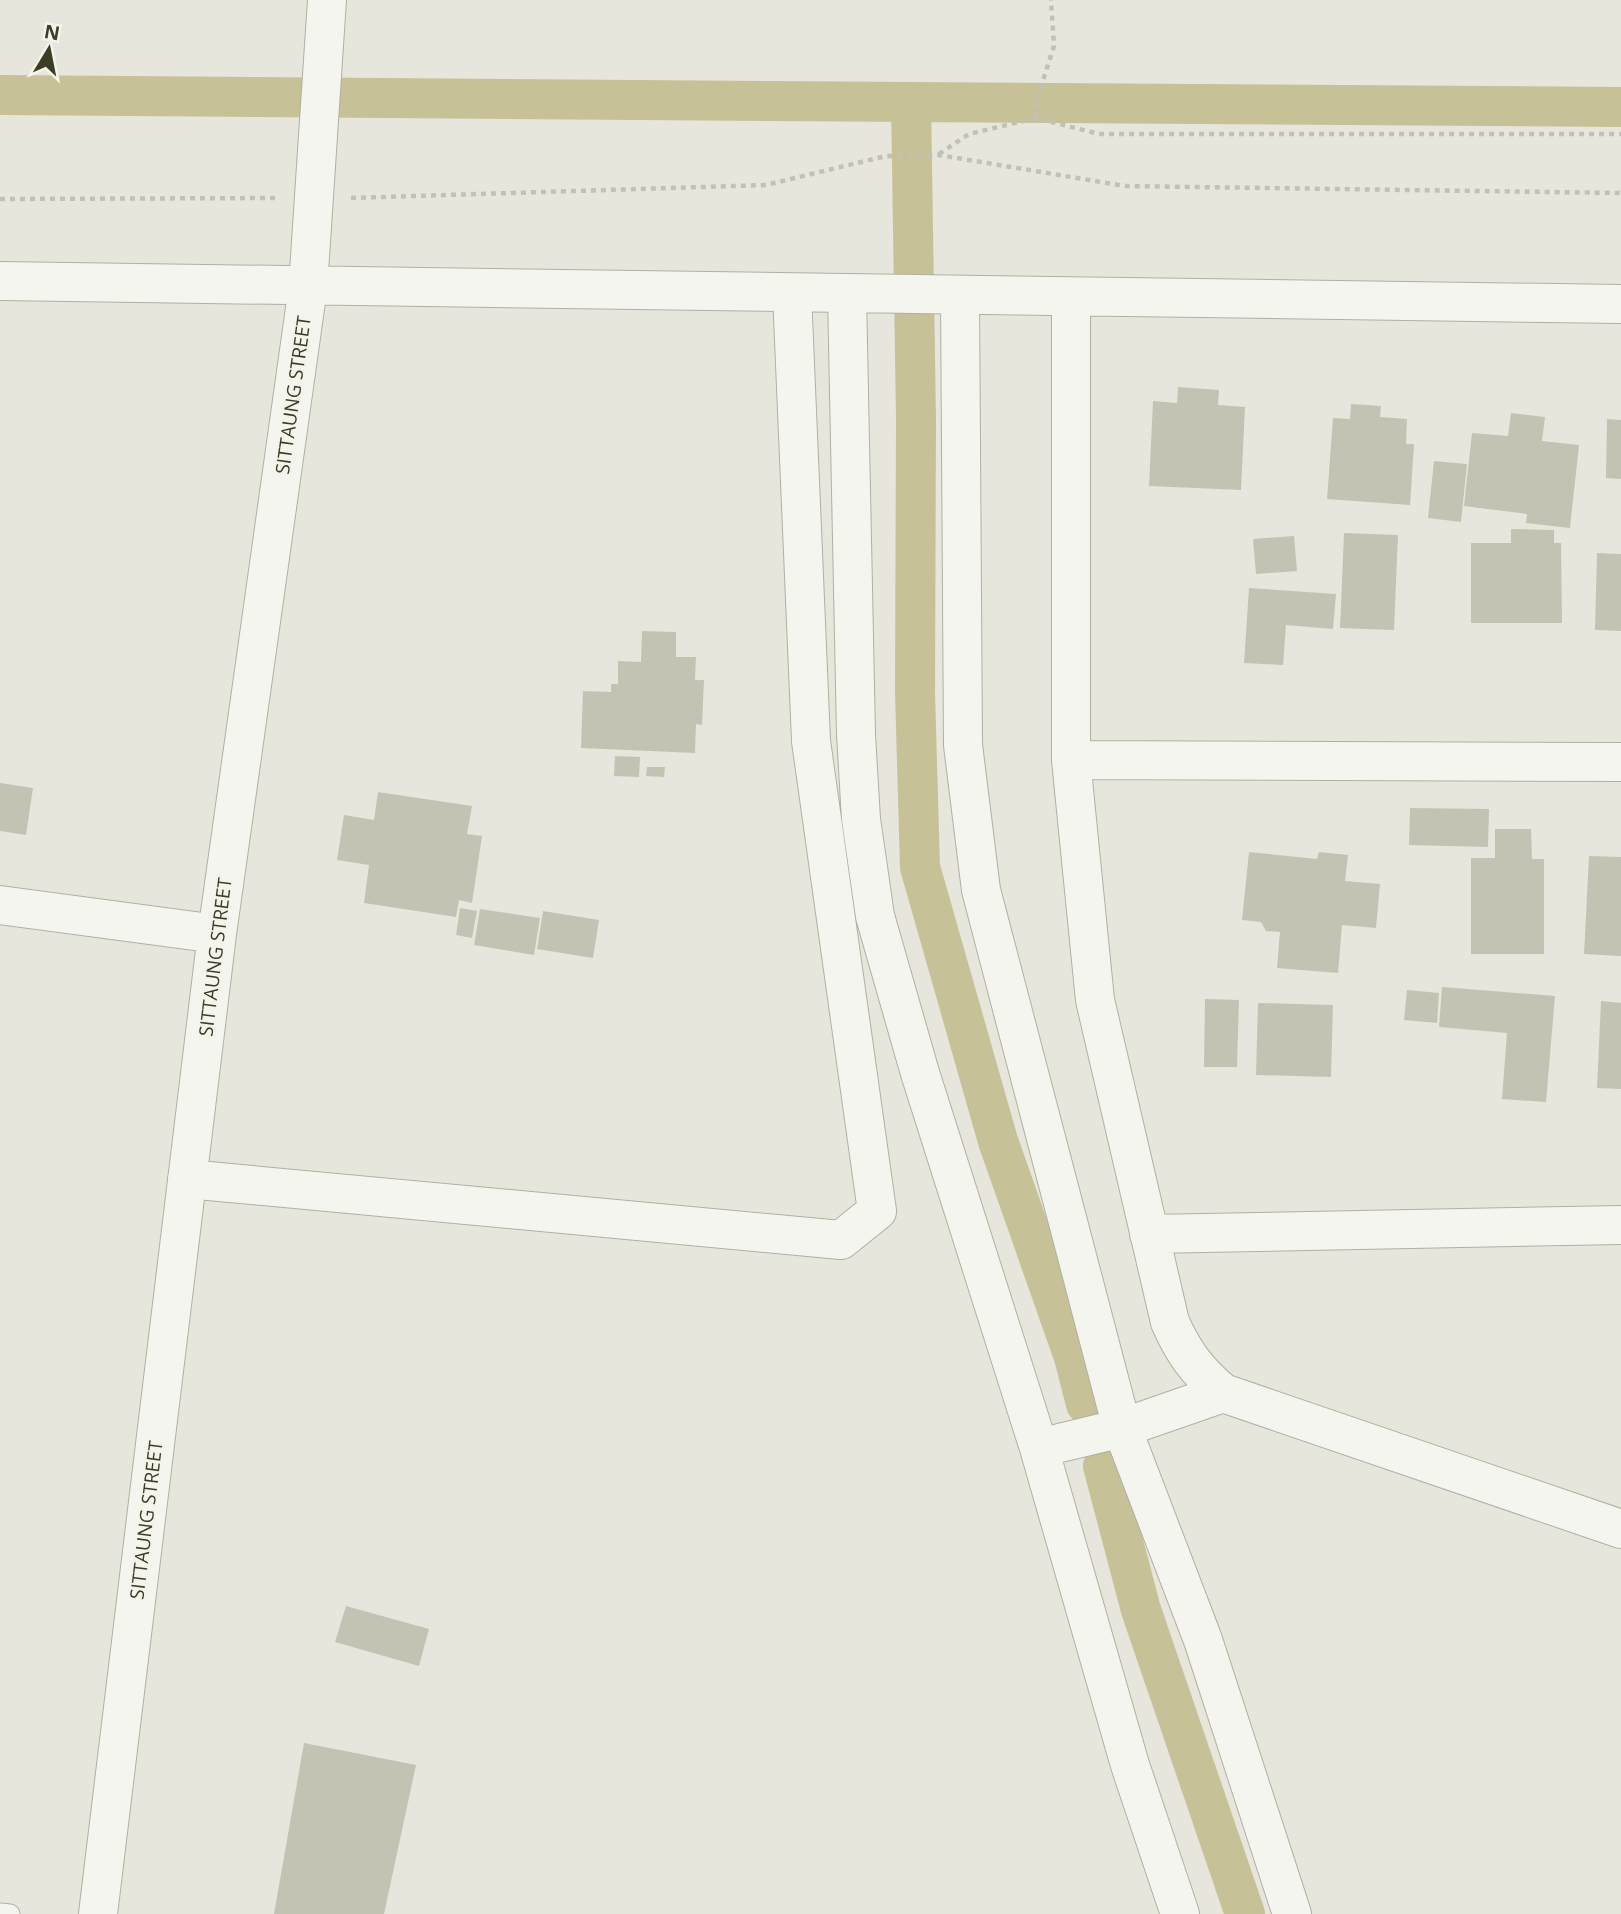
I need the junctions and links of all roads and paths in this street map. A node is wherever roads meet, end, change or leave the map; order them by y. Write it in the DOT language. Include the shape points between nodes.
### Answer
graph roads {
  1 [pos="327,0"];
  2 [pos="1051,0"];
  3 [pos="1036,118"];
  4 [pos="1621,134"];
  5 [pos="939,155"];
  6 [pos="1621,193"];
  7 [pos="315,198"];
  8 [pos="0,199"];
  9 [pos="0,281"];
  10 [pos="309,287"];
  11 [pos="792,293"];
  12 [pos="865,293"];
  13 [pos="948,294"];
  14 [pos="1071,298"];
  15 [pos="1621,304"];
  16 [pos="1071,760"];
  17 [pos="1621,762"];
  18 [pos="0,905"];
  19 [pos="217,934"];
  20 [pos="187,1179"];
  21 [pos="1621,1225"];
  22 [pos="1149,1234"];
  23 [pos="1223,1393"];
  24 [pos="1122,1428"];
  25 [pos="1039,1448"];
  26 [pos="1621,1530"];
  27 [pos="0,1913"];
  28 [pos="10,1914"];
  29 [pos="98,1914"];
  30 [pos="1180,1914"];
  31 [pos="1292,1914"];
  1 -- 7 [label="street, SITTAUNG STREET"];
  2 -- 3 [label="path" via="1054,46"];
  3 -- 4 [label="path" via="1099,134"];
  3 -- 5 [label="path" via="969,134"];
  5 -- 6 [label="path" via="1125,186"];
  5 -- 7 [label="path" via="886,156 766,185"];
  7 -- 8 [label="path"];
  7 -- 10 [label="street, SITTAUNG STREET"];
  9 -- 10 [label="street"];
  10 -- 11 [label="street"];
  10 -- 19 [label="street, SITTAUNG STREET"];
  11 -- 12 [label="street"];
  11 -- 20 [label="street" via="811,741 877,1212 841,1240"];
  12 -- 13 [label="street"];
  12 -- 25 [label="street" via="856,735 861,819 875,916"];
  13 -- 14 [label="street"];
  13 -- 24 [label="street" via="963,745 981,890"];
  14 -- 15 [label="street"];
  14 -- 16 [label="street"];
  16 -- 17 [label="street"];
  16 -- 22 [label="street" via="1095,1000"];
  18 -- 19 [label="street"];
  19 -- 20 [label="street, SITTAUNG STREET"];
  20 -- 29 [label="street, SITTAUNG STREET"];
  21 -- 22 [label="street"];
  22 -- 23 [label="street" via="1170,1322 1185,1355"];
  23 -- 24 [label="street"];
  23 -- 26 [label="street"];
  24 -- 25 [label="street"];
  24 -- 31 [label="street" via="1203,1640"];
  25 -- 30 [label="street" via="1130,1765"];
  27 -- 28 [label="lane"];
}
